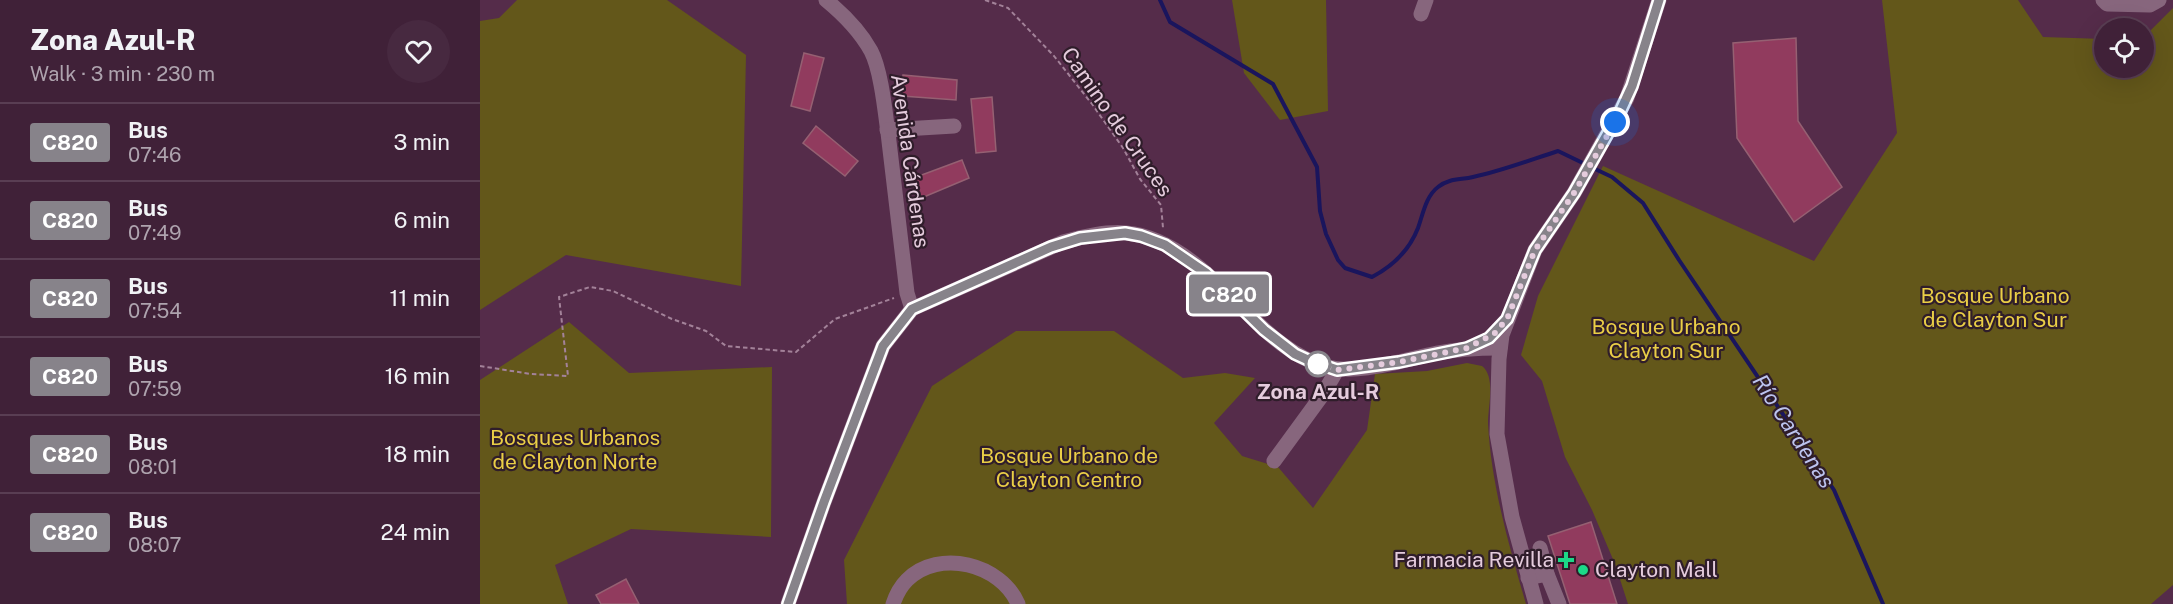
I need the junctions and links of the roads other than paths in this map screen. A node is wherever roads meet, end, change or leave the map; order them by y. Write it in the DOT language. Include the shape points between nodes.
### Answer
graph roads {
  1 [pos="826,0"];
  2 [pos="1659,0"];
  3 [pos="2103,0"];
  4 [pos="2159,0"];
  5 [pos="954,126"];
  6 [pos="887,130"];
  7 [pos="912,309"];
  8 [pos="1507,319"];
  9 [pos="1467,348"];
  10 [pos="1500,348"];
  11 [pos="1337,370"];
  12 [pos="1498,377"];
  13 [pos="1274,460"];
  14 [pos="1540,548"];
  15 [pos="1547,574"];
  16 [pos="1528,578"];
  17 [pos="788,604"];
  18 [pos="893,604"];
  19 [pos="1018,604"];
  20 [pos="1536,604"];
  21 [pos="1559,604"];
  1 -- 6 [label="street, Avenida Cárdenas" via="843,14 872,52"];
  2 -- 8 [label="street" via="1632,86 1615,122 1535,250"];
  3 -- 4 [label="street" via="2107,4 2150,5"];
  5 -- 6 [label="street"];
  6 -- 7 [label="street, Avenida Cárdenas" via="906,293"];
  7 -- 11 [label="street" via="1062,242 1125,233 1153,240 1177,253 1206,273 1264,330 1295,354"];
  7 -- 17 [label="street" via="883,346"];
  8 -- 9 [label="street" via="1489,338"];
  8 -- 10 [label="street"];
  9 -- 10 [label="street"];
  9 -- 11 [label="street"];
  9 -- 12 [label="street" via="1488,360"];
  10 -- 12 [label="street"];
  11 -- 13 [label="street"];
  12 -- 16 [label="street" via="1501,466"];
  14 -- 15 [label="street"];
  15 -- 16 [label="street"];
  15 -- 21 [label="street"];
  16 -- 20 [label="street"];
  18 -- 19 [label="street" via="902,585 914,574 939,563 958,563 977,567 999,580"];
}
